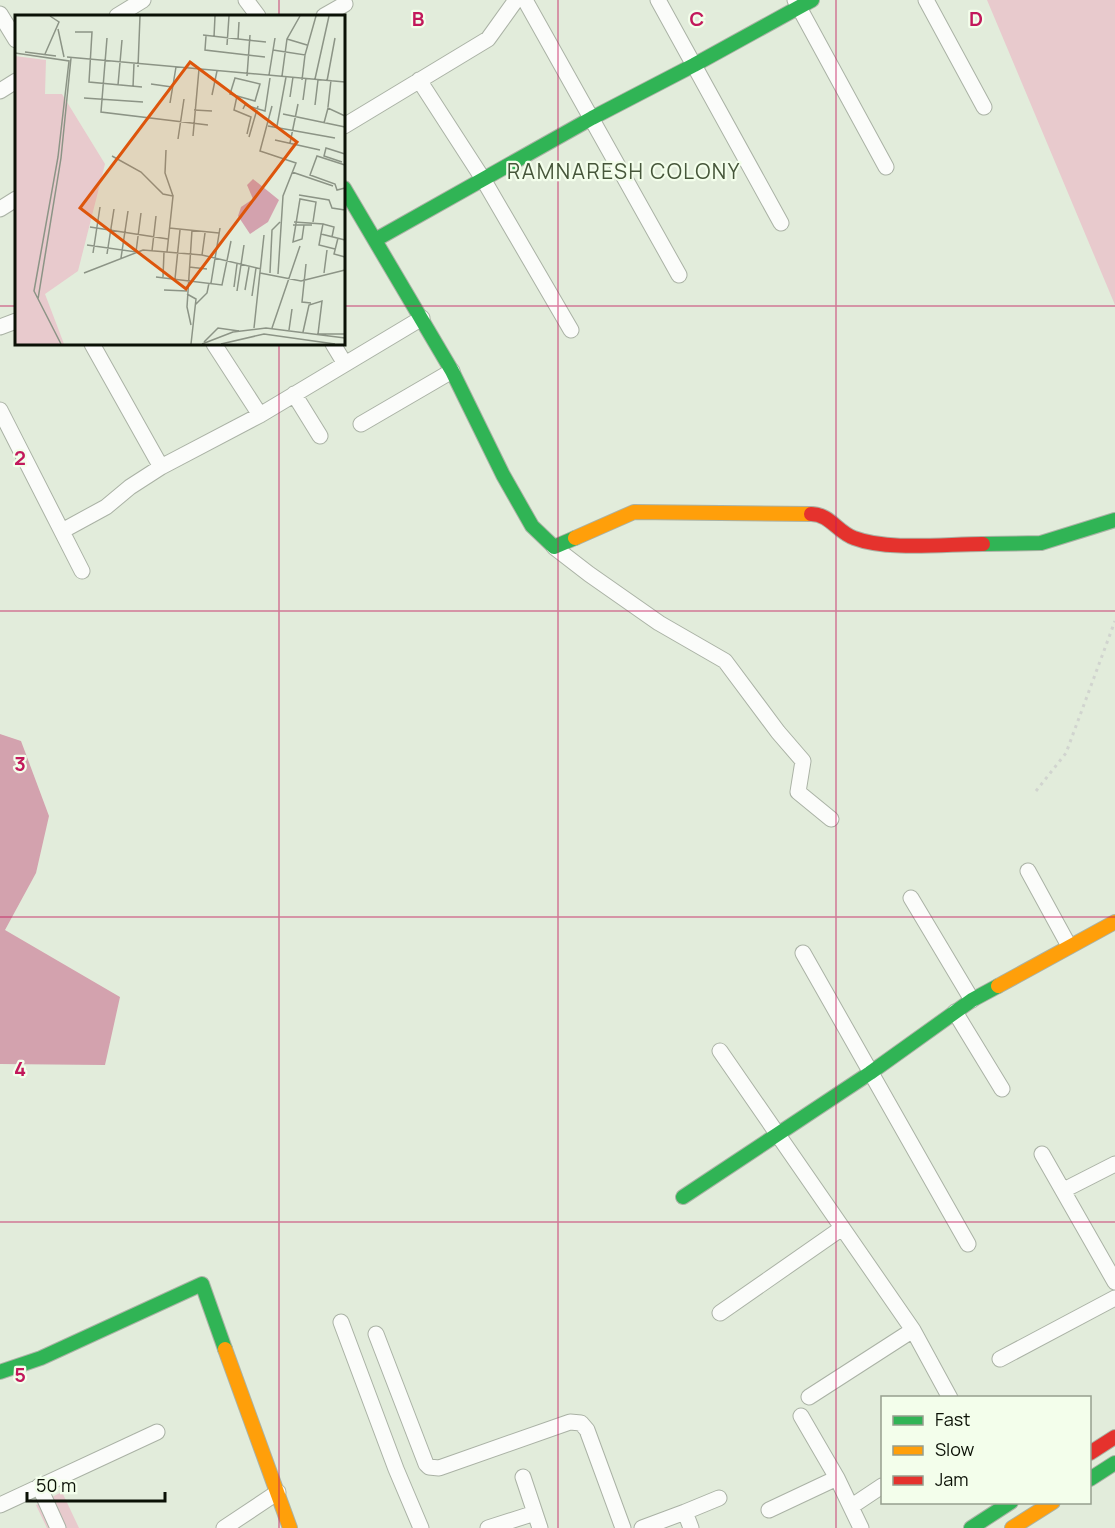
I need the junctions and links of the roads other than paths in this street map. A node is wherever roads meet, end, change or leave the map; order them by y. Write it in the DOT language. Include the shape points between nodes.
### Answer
graph roads {
  1 [pos="143,0"];
  2 [pos="246,0"];
  3 [pos="516,0"];
  4 [pos="525,0"];
  5 [pos="658,0"];
  6 [pos="926,0"];
  7 [pos="802,2"];
  8 [pos="345,4"];
  9 [pos="0,14"];
  10 [pos="127,14"];
  11 [pos="257,15"];
  12 [pos="326,15"];
  13 [pos="15,38"];
  14 [pos="694,65"];
  15 [pos="418,80"];
  16 [pos="15,82"];
  17 [pos="0,91"];
  18 [pos="984,107"];
  19 [pos="592,118"];
  20 [pos="345,125"];
  21 [pos="886,167"];
  22 [pos="483,179"];
  23 [pos="345,190"];
  24 [pos="15,200"];
  25 [pos="0,209"];
  26 [pos="781,223"];
  27 [pos="375,240"];
  28 [pos="679,275"];
  29 [pos="422,318"];
  30 [pos="15,321"];
  31 [pos="0,327"];
  32 [pos="571,330"];
  33 [pos="93,345"];
  34 [pos="215,345"];
  35 [pos="334,345"];
  36 [pos="345,364"];
  37 [pos="452,371"];
  38 [pos="294,394"];
  39 [pos="0,410"];
  40 [pos="260,415"];
  41 [pos="361,424"];
  42 [pos="320,436"];
  43 [pos="161,467"];
  44 [pos="1115,520"];
  45 [pos="62,531"];
  46 [pos="554,547"];
  47 [pos="82,571"];
  48 [pos="831,819"];
  49 [pos="1028,871"];
  50 [pos="911,898"];
  51 [pos="1115,921"];
  52 [pos="1069,946"];
  53 [pos="803,953"];
  54 [pos="972,1000"];
  55 [pos="955,1012"];
  56 [pos="720,1051"];
  57 [pos="870,1073"];
  58 [pos="1002,1089"];
  59 [pos="778,1133"];
  60 [pos="1042,1154"];
  61 [pos="1115,1164"];
  62 [pos="1064,1190"];
  63 [pos="683,1197"];
  64 [pos="842,1227"];
  65 [pos="968,1244"];
  66 [pos="1111,1263"];
  67 [pos="1115,1282"];
  68 [pos="1115,1298"];
  69 [pos="720,1313"];
  70 [pos="341,1322"];
  71 [pos="913,1330"];
  72 [pos="376,1334"];
  73 [pos="1000,1359"];
  74 [pos="0,1372"];
  75 [pos="949,1396"];
  76 [pos="809,1397"];
  77 [pos="801,1416"];
  78 [pos="158,1432"];
  79 [pos="1115,1437"];
  80 [pos="1091,1452"];
  81 [pos="1115,1463"];
  82 [pos="523,1477"];
  83 [pos="837,1478"];
  84 [pos="1091,1478"];
  85 [pos="39,1486"];
  86 [pos="881,1487"];
  87 [pos="278,1492"];
  88 [pos="719,1498"];
  89 [pos="1007,1504"];
  90 [pos="1051,1504"];
  91 [pos="0,1505"];
  92 [pos="852,1506"];
  93 [pos="768,1510"];
  94 [pos="685,1512"];
  95 [pos="535,1513"];
  96 [pos="1013,1527"];
  97 [pos="58,1528"];
  98 [pos="225,1528"];
  99 [pos="290,1528"];
  100 [pos="421,1528"];
  101 [pos="488,1528"];
  102 [pos="540,1528"];
  103 [pos="623,1528"];
  104 [pos="642,1528"];
  105 [pos="691,1528"];
  106 [pos="861,1528"];
  107 [pos="971,1528"];
  1 -- 10 [label="street"];
  2 -- 11 [label="street"];
  3 -- 15 [label="street" via="488,39"];
  4 -- 19 [label="street"];
  5 -- 14 [label="street"];
  6 -- 18 [label="street"];
  7 -- 14 [label="street"];
  7 -- 21 [label="street"];
  8 -- 12 [label="street"];
  9 -- 13 [label="street"];
  14 -- 19 [label="street"];
  14 -- 26 [label="street"];
  15 -- 20 [label="street"];
  15 -- 22 [label="street"];
  16 -- 17 [label="street"];
  19 -- 22 [label="street"];
  19 -- 28 [label="street"];
  22 -- 27 [label="street"];
  22 -- 32 [label="street"];
  23 -- 27 [label="street"];
  24 -- 25 [label="street"];
  27 -- 29 [label="street"];
  29 -- 36 [label="street"];
  29 -- 37 [label="street"];
  30 -- 31 [label="street"];
  33 -- 43 [label="street"];
  34 -- 40 [label="street"];
  35 -- 36 [label="street"];
  36 -- 38 [label="street"];
  37 -- 41 [label="street"];
  37 -- 46 [label="street" via="532,526"];
  38 -- 40 [label="street"];
  38 -- 42 [label="street"];
  39 -- 45 [label="street"];
  40 -- 43 [label="street"];
  43 -- 45 [label="street" via="106,507"];
  44 -- 46 [label="street" via="1041,543 885,545 852,538 820,514 634,512"];
  45 -- 47 [label="street"];
  46 -- 48 [label="street" via="659,623 725,661 803,761 798,792"];
  49 -- 52 [label="street"];
  50 -- 54 [label="street"];
  51 -- 52 [label="street"];
  52 -- 54 [label="street"];
  53 -- 57 [label="street"];
  54 -- 55 [label="street"];
  55 -- 57 [label="street"];
  55 -- 58 [label="street"];
  56 -- 59 [label="street"];
  57 -- 59 [label="street"];
  57 -- 65 [label="street"];
  59 -- 63 [label="street"];
  59 -- 64 [label="street"];
  60 -- 62 [label="street"];
  61 -- 62 [label="street"];
  62 -- 66 [label="street"];
  64 -- 69 [label="street"];
  64 -- 71 [label="street"];
  66 -- 67 [label="street"];
  68 -- 73 [label="street"];
  70 -- 100 [label="street"];
  71 -- 75 [label="street"];
  71 -- 76 [label="street"];
  72 -- 103 [label="street" via="429,1467 439,1467 570,1422 581,1423"];
  74 -- 87 [label="street" via="41,1358 202,1284"];
  77 -- 83 [label="street"];
  78 -- 85 [label="street"];
  79 -- 80 [label="street"];
  81 -- 84 [label="street"];
  82 -- 95 [label="street"];
  83 -- 92 [label="street"];
  83 -- 93 [label="street"];
  85 -- 91 [label="street"];
  85 -- 97 [label="street"];
  86 -- 92 [label="street"];
  87 -- 98 [label="street"];
  87 -- 99 [label="street"];
  88 -- 94 [label="street"];
  89 -- 96 [label="street"];
  89 -- 107 [label="street"];
  90 -- 96 [label="street"];
  92 -- 106 [label="street"];
  94 -- 104 [label="street"];
  94 -- 105 [label="street"];
  95 -- 101 [label="street"];
  95 -- 102 [label="street"];
}
